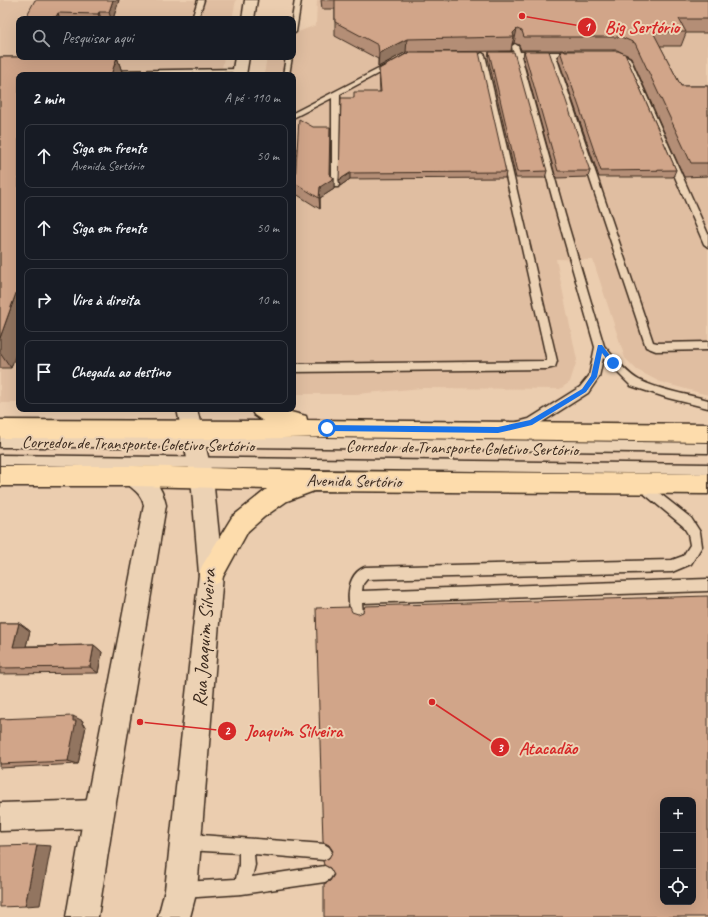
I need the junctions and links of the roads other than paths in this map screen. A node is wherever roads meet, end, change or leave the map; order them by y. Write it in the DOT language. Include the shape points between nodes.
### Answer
graph roads {
  1 [pos="201,0"];
  2 [pos="251,0"];
  3 [pos="298,0"];
  4 [pos="197,16"];
  5 [pos="248,16"];
  6 [pos="296,16"];
  7 [pos="515,46"];
  8 [pos="517,54"];
  9 [pos="552,54"];
  10 [pos="581,54"];
  11 [pos="604,54"];
  12 [pos="288,60"];
  13 [pos="397,61"];
  14 [pos="240,68"];
  15 [pos="183,72"];
  16 [pos="286,72"];
  17 [pos="336,94"];
  18 [pos="296,114"];
  19 [pos="335,185"];
  20 [pos="708,244"];
  21 [pos="708,346"];
  22 [pos="600,347"];
  23 [pos="296,368"];
  24 [pos="708,404"];
  25 [pos="188,412"];
  26 [pos="266,412"];
  27 [pos="327,428"];
  28 [pos="0,429"];
  29 [pos="498,430"];
  30 [pos="708,433"];
  31 [pos="0,442"];
  32 [pos="708,448"];
  33 [pos="196,453"];
  34 [pos="0,460"];
  35 [pos="708,469"];
  36 [pos="0,476"];
  37 [pos="133,476"];
  38 [pos="318,481"];
  39 [pos="639,484"];
  40 [pos="708,484"];
  41 [pos="210,574"];
  42 [pos="708,585"];
  43 [pos="356,597"];
  44 [pos="357,614"];
  45 [pos="99,814"];
  46 [pos="0,817"];
  47 [pos="186,842"];
  48 [pos="246,847"];
  49 [pos="324,852"];
  50 [pos="325,874"];
  51 [pos="242,886"];
  52 [pos="181,890"];
  53 [pos="82,917"];
  54 [pos="174,917"];
  1 -- 4 [label="lane"];
  2 -- 5 [label="street"];
  3 -- 6 [label="lane"];
  7 -- 8 [label="lane"];
  8 -- 9 [label="lane"];
  8 -- 22 [label="lane" via="560,216"];
  8 -- 23 [label="lane" via="485,54 551,364"];
  9 -- 10 [label="lane"];
  9 -- 21 [label="lane" via="649,344 656,347"];
  11 -- 20 [label="lane" via="617,54 627,58"];
  12 -- 16 [label="lane"];
  13 -- 17 [label="lane"];
  14 -- 15 [label="lane"];
  17 -- 18 [label="lane"];
  17 -- 19 [label="lane"];
  22 -- 24 [label="lane" via="635,383"];
  22 -- 29 [label="lane" via="594,377 584,390 532,423"];
  25 -- 33 [label="street, Rua Joaquim Silveira"];
  26 -- 27 [label="main road" via="276,418"];
  27 -- 29 [label="main road, Avenida Sertório"];
  27 -- 33 [label="main road, Avenida Sertório"];
  28 -- 33 [label="main road, Avenida Sertório"];
  29 -- 30 [label="main road, Avenida Sertório"];
  31 -- 33 [label="lane, Corredor de Transporte Coletivo Sertório"];
  32 -- 33 [label="lane, Corredor de Transporte Coletivo Sertório"];
  33 -- 34 [label="lane, Corredor de Transporte Coletivo Sertório"];
  33 -- 35 [label="lane, Corredor de Transporte Coletivo Sertório"];
  33 -- 37 [label="main road, Avenida Sertório"];
  33 -- 38 [label="main road, Avenida Sertório"];
  33 -- 41 [label="street, Rua Joaquim Silveira"];
  36 -- 37 [label="main road, Avenida Sertório"];
  37 -- 45 [label="street" via="144,483 152,493 155,505"];
  38 -- 39 [label="main road, Avenida Sertório"];
  38 -- 41 [label="main road" via="280,493 256,510 240,524"];
  39 -- 40 [label="main road, Avenida Sertório"];
  39 -- 43 [label="lane" via="687,522 694,532 696,546 687,560 672,566 365,573 356,583"];
  41 -- 47 [label="street, Rua Joaquim Silveira"];
  42 -- 43 [label="lane"];
  43 -- 44 [label="lane"];
  45 -- 46 [label="street"];
  45 -- 53 [label="street"];
  47 -- 48 [label="lane"];
  47 -- 52 [label="street, Rua Joaquim Silveira"];
  48 -- 49 [label="lane"];
  48 -- 51 [label="lane" via="247,865"];
  50 -- 51 [label="lane"];
  51 -- 52 [label="lane"];
  52 -- 54 [label="street, Rua Joaquim Silveira"];
}
